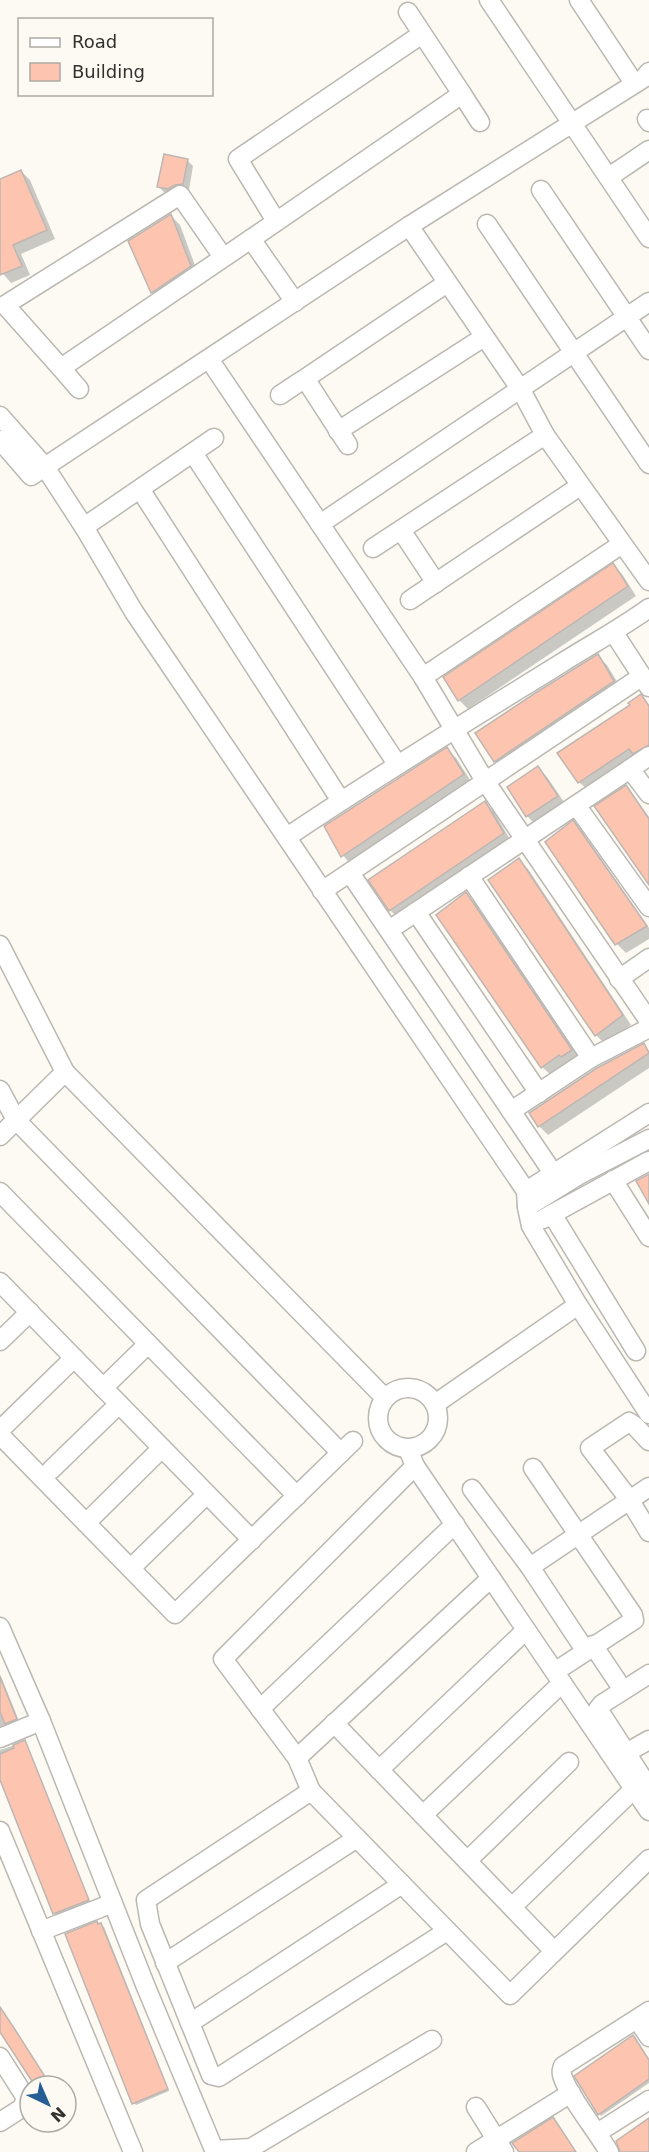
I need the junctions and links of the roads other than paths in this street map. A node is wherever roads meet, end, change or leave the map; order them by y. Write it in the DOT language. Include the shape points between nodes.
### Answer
graph roads {
  1 [pos="489,0"];
  2 [pos="579,0"];
  3 [pos="408,12"];
  4 [pos="422,34"];
  5 [pos="649,72"];
  6 [pos="634,83"];
  7 [pos="462,94"];
  8 [pos="480,122"];
  9 [pos="573,122"];
  10 [pos="649,150"];
  11 [pos="609,177"];
  12 [pos="541,190"];
  13 [pos="276,221"];
  14 [pos="487,224"];
  15 [pos="409,226"];
  16 [pos="647,231"];
  17 [pos="250,239"];
  18 [pos="223,257"];
  19 [pos="447,283"];
  20 [pos="3,302"];
  21 [pos="295,302"];
  22 [pos="649,302"];
  23 [pos="627,317"];
  24 [pos="484,337"];
  25 [pos="649,350"];
  26 [pos="574,353"];
  27 [pos="209,359"];
  28 [pos="61,368"];
  29 [pos="303,380"];
  30 [pos="79,389"];
  31 [pos="521,390"];
  32 [pos="280,395"];
  33 [pos="0,416"];
  34 [pos="545,435"];
  35 [pos="214,438"];
  36 [pos="0,440"];
  37 [pos="193,453"];
  38 [pos="649,464"];
  39 [pos="45,467"];
  40 [pos="580,486"];
  41 [pos="140,489"];
  42 [pos="320,524"];
  43 [pos="84,527"];
  44 [pos="401,530"];
  45 [pos="622,544"];
  46 [pos="373,548"];
  47 [pos="649,581"];
  48 [pos="436,583"];
  49 [pos="410,600"];
  50 [pos="649,609"];
  51 [pos="614,633"];
  52 [pos="423,677"];
  53 [pos="645,682"];
  54 [pos="455,730"];
  55 [pos="649,756"];
  56 [pos="397,764"];
  57 [pos="630,769"];
  58 [pos="485,781"];
  59 [pos="649,794"];
  60 [pos="341,801"];
  61 [pos="576,805"];
  62 [pos="287,837"];
  63 [pos="524,838"];
  64 [pos="350,873"];
  65 [pos="469,876"];
  66 [pos="322,891"];
  67 [pos="649,907"];
  68 [pos="416,912"];
  69 [pos="388,930"];
  70 [pos="0,945"];
  71 [pos="649,958"];
  72 [pos="619,979"];
  73 [pos="649,1021"];
  74 [pos="649,1028"];
  75 [pos="591,1058"];
  76 [pos="65,1072"];
  77 [pos="0,1090"];
  78 [pos="539,1093"];
  79 [pos="511,1111"];
  80 [pos="649,1113"];
  81 [pos="8,1124"];
  82 [pos="0,1136"];
  83 [pos="649,1139"];
  84 [pos="649,1161"];
  85 [pos="553,1173"];
  86 [pos="613,1180"];
  87 [pos="0,1192"];
  88 [pos="526,1199"];
  89 [pos="552,1214"];
  90 [pos="531,1226"];
  91 [pos="649,1236"];
  92 [pos="0,1282"];
  93 [pos="578,1305"];
  94 [pos="30,1312"];
  95 [pos="0,1341"];
  96 [pos="148,1344"];
  97 [pos="636,1351"];
  98 [pos="74,1358"];
  99 [pos="103,1388"];
  100 [pos="386,1398"];
  101 [pos="119,1404"];
  102 [pos="435,1404"];
  103 [pos="649,1414"];
  104 [pos="0,1430"];
  105 [pos="0,1435"];
  106 [pos="649,1441"];
  107 [pos="162,1448"];
  108 [pos="412,1457"];
  109 [pos="533,1468"];
  110 [pos="51,1470"];
  111 [pos="649,1487"];
  112 [pos="472,1489"];
  113 [pos="207,1494"];
  114 [pos="297,1496"];
  115 [pos="629,1499"];
  116 [pos="86,1523"];
  117 [pos="455,1524"];
  118 [pos="649,1532"];
  119 [pos="579,1535"];
  120 [pos="252,1540"];
  121 [pos="530,1567"];
  122 [pos="130,1568"];
  123 [pos="491,1578"];
  124 [pos="0,1627"];
  125 [pos="526,1630"];
  126 [pos="589,1648"];
  127 [pos="649,1674"];
  128 [pos="562,1675"];
  129 [pos="623,1690"];
  130 [pos="260,1709"];
  131 [pos="41,1721"];
  132 [pos="334,1723"];
  133 [pos="0,1738"];
  134 [pos="649,1740"];
  135 [pos="626,1754"];
  136 [pos="297,1758"];
  137 [pos="569,1762"];
  138 [pos="379,1770"];
  139 [pos="642,1789"];
  140 [pos="311,1791"];
  141 [pos="649,1811"];
  142 [pos="423,1815"];
  143 [pos="0,1831"];
  144 [pos="357,1838"];
  145 [pos="649,1859"];
  146 [pos="467,1861"];
  147 [pos="402,1884"];
  148 [pos="113,1903"];
  149 [pos="512,1907"];
  150 [pos="41,1931"];
  151 [pos="447,1931"];
  152 [pos="554,1951"];
  153 [pos="165,1963"];
  154 [pos="643,2015"];
  155 [pos="190,2024"];
  156 [pos="649,2037"];
  157 [pos="432,2040"];
  158 [pos="0,2057"];
  159 [pos="571,2093"];
  160 [pos="649,2100"];
  161 [pos="476,2107"];
  162 [pos="0,2121"];
  163 [pos="597,2133"];
  164 [pos="500,2146"];
  165 [pos="215,2151"];
  166 [pos="133,2152"];
  167 [pos="476,2152"];
  168 [pos="609,2152"];
  1 -- 9 [label="street"];
  2 -- 6 [label="street"];
  3 -- 4 [label="street"];
  4 -- 7 [label="street"];
  4 -- 13 [label="street" via="238,159"];
  5 -- 6 [label="street"];
  6 -- 9 [label="street"];
  7 -- 8 [label="street"];
  7 -- 13 [label="street"];
  9 -- 11 [label="street"];
  9 -- 15 [label="street"];
  10 -- 11 [label="street"];
  11 -- 16 [label="street"];
  12 -- 23 [label="street"];
  13 -- 17 [label="street"];
  14 -- 26 [label="street"];
  15 -- 19 [label="street"];
  15 -- 21 [label="street"];
  17 -- 18 [label="street"];
  17 -- 21 [label="street"];
  18 -- 20 [label="street" via="180,195"];
  18 -- 28 [label="street"];
  19 -- 24 [label="street"];
  19 -- 29 [label="street"];
  20 -- 28 [label="street"];
  21 -- 27 [label="street"];
  22 -- 23 [label="street"];
  23 -- 25 [label="street"];
  23 -- 26 [label="street"];
  24 -- 29 [label="street" via="343,438"];
  24 -- 31 [label="street"];
  26 -- 31 [label="street"];
  26 -- 38 [label="street"];
  27 -- 39 [label="street"];
  27 -- 42 [label="street"];
  28 -- 30 [label="street"];
  29 -- 32 [label="street"];
  31 -- 34 [label="street"];
  31 -- 42 [label="street"];
  33 -- 39 [label="street"];
  34 -- 40 [label="street"];
  34 -- 44 [label="street"];
  35 -- 37 [label="street"];
  36 -- 39 [label="street" via="31,477"];
  37 -- 41 [label="street"];
  37 -- 56 [label="street"];
  39 -- 43 [label="street"];
  40 -- 45 [label="street"];
  40 -- 48 [label="street"];
  41 -- 43 [label="street"];
  41 -- 60 [label="street"];
  42 -- 52 [label="street"];
  43 -- 62 [label="street" via="134,612"];
  44 -- 46 [label="street"];
  44 -- 48 [label="street"];
  45 -- 47 [label="street"];
  45 -- 52 [label="street"];
  48 -- 49 [label="street"];
  50 -- 51 [label="street"];
  51 -- 53 [label="street"];
  51 -- 54 [label="street"];
  52 -- 54 [label="street"];
  53 -- 58 [label="street"];
  54 -- 56 [label="street"];
  54 -- 58 [label="street"];
  55 -- 57 [label="street"];
  56 -- 60 [label="street"];
  57 -- 59 [label="street"];
  57 -- 61 [label="street"];
  58 -- 63 [label="street"];
  58 -- 64 [label="street"];
  60 -- 62 [label="street"];
  61 -- 63 [label="street"];
  61 -- 67 [label="street"];
  62 -- 66 [label="street"];
  63 -- 65 [label="street"];
  63 -- 72 [label="street"];
  64 -- 66 [label="street"];
  64 -- 69 [label="street"];
  65 -- 68 [label="street"];
  65 -- 75 [label="street"];
  66 -- 88 [label="street"];
  68 -- 69 [label="street"];
  68 -- 78 [label="street"];
  69 -- 79 [label="street"];
  70 -- 76 [label="street"];
  71 -- 72 [label="street"];
  72 -- 73 [label="street"];
  74 -- 75 [label="street"];
  75 -- 78 [label="street"];
  76 -- 81 [label="street"];
  76 -- 100 [label="street"];
  77 -- 81 [label="street"];
  78 -- 79 [label="street"];
  79 -- 85 [label="street"];
  80 -- 85 [label="street"];
  81 -- 82 [label="street"];
  81 -- 114 [label="street" via="347,1447"];
  83 -- 88 [label="street"];
  84 -- 86 [label="street"];
  85 -- 88 [label="street"];
  86 -- 89 [label="street"];
  86 -- 91 [label="street"];
  87 -- 96 [label="street"];
  88 -- 90 [label="street"];
  89 -- 90 [label="street"];
  89 -- 97 [label="street"];
  90 -- 93 [label="street"];
  92 -- 94 [label="street"];
  93 -- 102 [label="street"];
  93 -- 103 [label="street"];
  94 -- 95 [label="street"];
  94 -- 98 [label="street"];
  96 -- 99 [label="street"];
  96 -- 114 [label="street"];
  98 -- 99 [label="street"];
  98 -- 104 [label="street"];
  99 -- 101 [label="street"];
  100 -- 102 [label="street" via="408,1388 423,1392"];
  100 -- 108 [label="street" via="378,1414 380,1431"];
  101 -- 107 [label="street"];
  101 -- 110 [label="street"];
  102 -- 108 [label="street" via="438,1421 432,1437 417,1447"];
  105 -- 116 [label="street"];
  106 -- 115 [label="street" via="629,1422 586,1443"];
  107 -- 113 [label="street"];
  107 -- 116 [label="street"];
  108 -- 117 [label="street"];
  108 -- 130 [label="street" via="223,1659"];
  109 -- 119 [label="street"];
  111 -- 115 [label="street"];
  112 -- 121 [label="street"];
  113 -- 120 [label="street"];
  113 -- 122 [label="street"];
  114 -- 120 [label="street"];
  115 -- 118 [label="street"];
  115 -- 119 [label="street"];
  116 -- 122 [label="street"];
  117 -- 123 [label="street"];
  117 -- 130 [label="street"];
  119 -- 121 [label="street"];
  119 -- 126 [label="street" via="634,1620"];
  120 -- 122 [label="street" via="175,1614"];
  121 -- 126 [label="street"];
  123 -- 125 [label="street"];
  123 -- 132 [label="street"];
  124 -- 131 [label="street"];
  125 -- 128 [label="street"];
  125 -- 138 [label="street"];
  126 -- 128 [label="street"];
  126 -- 129 [label="street"];
  127 -- 129 [label="street"];
  128 -- 139 [label="street"];
  128 -- 142 [label="street"];
  129 -- 135 [label="street" via="598,1709"];
  130 -- 136 [label="street"];
  131 -- 133 [label="street"];
  131 -- 148 [label="street"];
  132 -- 136 [label="street"];
  132 -- 138 [label="street"];
  134 -- 135 [label="street"];
  135 -- 139 [label="street"];
  136 -- 140 [label="street"];
  137 -- 146 [label="street"];
  138 -- 142 [label="street"];
  139 -- 141 [label="street"];
  139 -- 149 [label="street"];
  140 -- 144 [label="street"];
  140 -- 153 [label="street" via="146,1900 150,1924"];
  142 -- 146 [label="street"];
  143 -- 150 [label="street"];
  144 -- 147 [label="street"];
  144 -- 153 [label="street"];
  145 -- 152 [label="street"];
  146 -- 149 [label="street"];
  147 -- 151 [label="street"];
  147 -- 155 [label="street"];
  148 -- 150 [label="street"];
  148 -- 165 [label="street"];
  149 -- 152 [label="street"];
  150 -- 166 [label="street"];
  151 -- 152 [label="street" via="510,1995"];
  151 -- 155 [label="street" via="219,2077 211,2075"];
  153 -- 155 [label="street"];
  154 -- 156 [label="street"];
  154 -- 159 [label="street" via="563,2066 561,2073"];
  157 -- 165 [label="street" via="251,2148"];
  158 -- 162 [label="street" via="26,2101 22,2108"];
  159 -- 163 [label="street"];
  159 -- 164 [label="street"];
  160 -- 163 [label="street"];
  161 -- 164 [label="street"];
  163 -- 168 [label="street"];
  164 -- 167 [label="street"];
}
